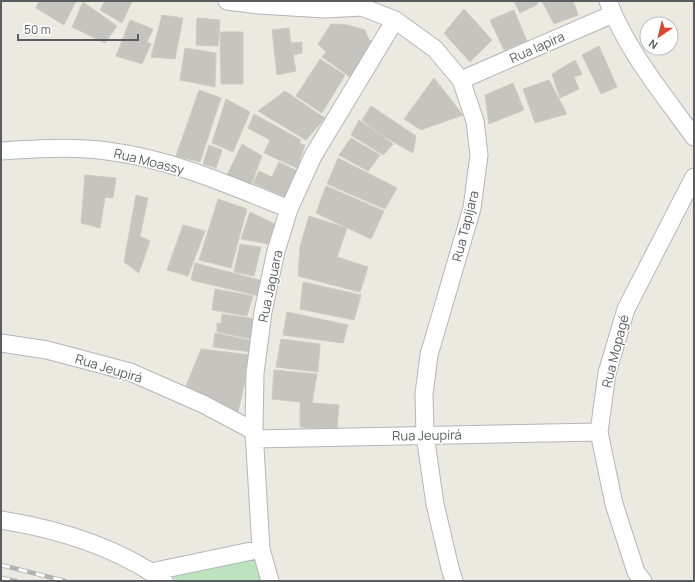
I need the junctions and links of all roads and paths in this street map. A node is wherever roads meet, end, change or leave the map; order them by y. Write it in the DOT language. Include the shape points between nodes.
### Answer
graph roads {
  1 [pos="227,1"];
  2 [pos="611,7"];
  3 [pos="395,20"];
  4 [pos="461,80"];
  5 [pos="694,137"];
  6 [pos="1,151"];
  7 [pos="694,177"];
  8 [pos="289,209"];
  9 [pos="1,343"];
  10 [pos="599,432"];
  11 [pos="254,435"];
  12 [pos="425,435"];
  13 [pos="1,520"];
  14 [pos="261,549"];
  15 [pos="157,576"];
  16 [pos="270,581"];
  17 [pos="454,581"];
  18 [pos="643,581"];
  1 -- 3 [label="street, Rua Tapijara" via="325,9 362,7"];
  2 -- 4 [label="street, Rua Iapira"];
  2 -- 5 [label="street" via="645,69"];
  3 -- 4 [label="street, Rua Tapijara" via="436,49"];
  3 -- 8 [label="street, Rua Jaguara" via="313,156"];
  4 -- 12 [label="street, Rua Tapijara" via="475,121 480,155 472,208 429,354 424,394"];
  6 -- 8 [label="street, Rua Moassy" via="66,148 148,158 215,179"];
  7 -- 10 [label="street, Rua Mopagé" via="626,309 607,373"];
  8 -- 11 [label="street, Rua Jaguara" via="276,251 263,312 255,373"];
  9 -- 11 [label="street, Rua Jeupirá" via="47,350 130,372 203,404"];
  10 -- 12 [label="street, Rua Jeupirá"];
  10 -- 18 [label="street, Rua Mopagé" via="614,504 636,572"];
  11 -- 12 [label="street, Rua Jeupirá"];
  11 -- 14 [label="street, Rua Jaguara"];
  12 -- 17 [label="street, Rua Tapijara" via="435,504"];
  13 -- 15 [label="street" via="46,528 87,541"];
  14 -- 15 [label="street"];
  14 -- 16 [label="street, Rua Jaguara"];
}
